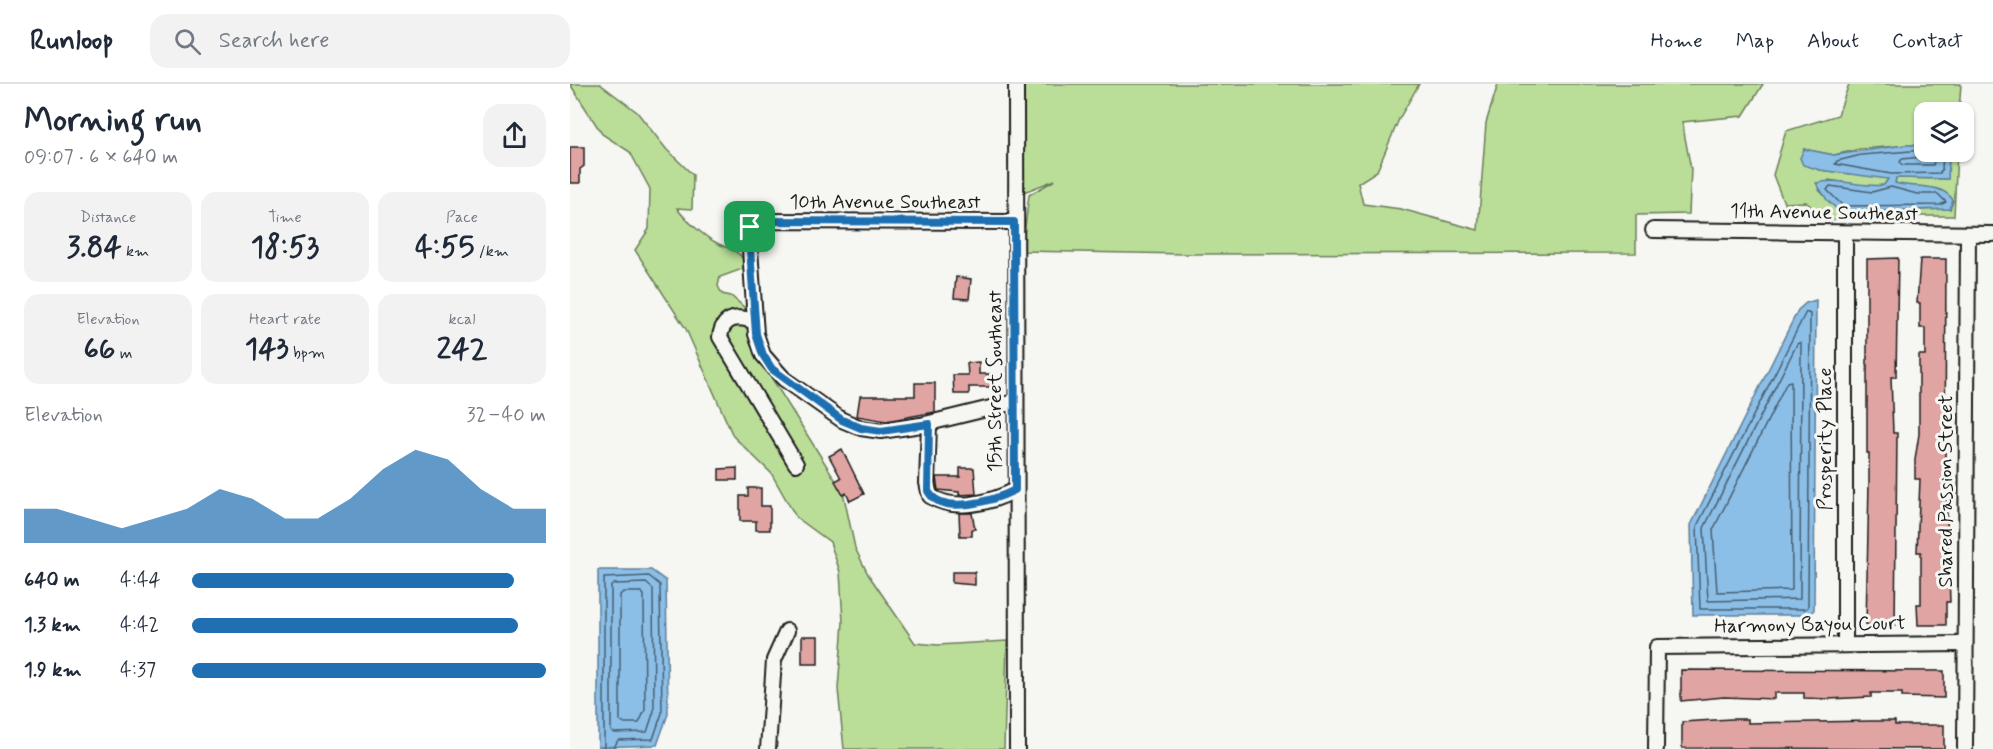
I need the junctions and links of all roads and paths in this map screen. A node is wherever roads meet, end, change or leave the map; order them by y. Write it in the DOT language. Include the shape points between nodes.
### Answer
graph roads {
  1 [pos="1016,84"];
  2 [pos="1014,222"];
  3 [pos="1653,230"];
  4 [pos="1845,234"];
  5 [pos="1968,234"];
  6 [pos="1993,234"];
  7 [pos="755,322"];
  8 [pos="1015,402"];
  9 [pos="929,424"];
  10 [pos="796,464"];
  11 [pos="1015,490"];
  12 [pos="787,631"];
  13 [pos="1845,644"];
  14 [pos="1965,644"];
  15 [pos="768,749"];
  16 [pos="1017,749"];
  17 [pos="1656,749"];
  18 [pos="1965,749"];
  1 -- 2 [label="street, 15th Street Southeast"];
  2 -- 7 [label="street, 10th Avenue Southeast" via="756,221 749,235"];
  2 -- 8 [label="street, 15th Street Southeast"];
  3 -- 4 [label="street, 11th Avenue Southeast"];
  4 -- 5 [label="street, 11th Avenue Southeast"];
  4 -- 13 [label="street, Prosperity Place"];
  5 -- 6 [label="street, 11th Avenue Southeast"];
  5 -- 14 [label="street, Shared Passion Street"];
  7 -- 9 [label="street" via="763,355 772,369 842,420 881,431"];
  7 -- 10 [label="street" via="742,316 733,318 724,325 720,337"];
  8 -- 9 [label="street"];
  8 -- 11 [label="street, 15th Street Southeast"];
  9 -- 11 [label="street" via="930,496 952,505 967,504 986,502"];
  11 -- 16 [label="street, 15th Street Southeast"];
  12 -- 15 [label="street" via="774,660"];
  13 -- 14 [label="street, Harmony Bayou Court"];
  13 -- 17 [label="street, Harmony Bayou Court" via="1657,646"];
  14 -- 18 [label="street, Shared Passion Street"];
}
